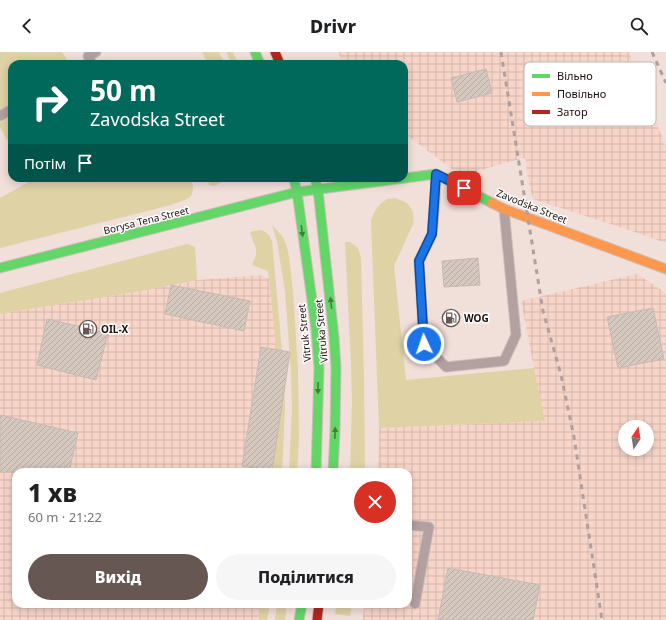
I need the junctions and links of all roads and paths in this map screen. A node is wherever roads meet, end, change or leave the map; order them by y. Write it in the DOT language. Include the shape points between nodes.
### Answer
graph roads {
  1 [pos="96,52"];
  2 [pos="90,60"];
  3 [pos="436,174"];
  4 [pos="408,178"];
  5 [pos="295,182"];
  6 [pos="316,182"];
  7 [pos="377,182"];
  8 [pos="318,190"];
  9 [pos="297,192"];
  10 [pos="504,209"];
  11 [pos="0,268"];
  12 [pos="666,269"];
  13 [pos="316,468"];
  14 [pos="333,468"];
  15 [pos="412,525"];
  16 [pos="415,604"];
  17 [pos="301,608"];
  18 [pos="318,608"];
  19 [pos="299,620"];
  20 [pos="316,620"];
  1 -- 2 [label="lane" via="88,56"];
  3 -- 4 [label="street"];
  3 -- 10 [label="street, Zavodska Street"];
  3 -- 10 [label="lane" via="432,234 419,261 424,344 446,367 504,361 516,335"];
  5 -- 9 [label="street, Vitruk Street"];
  6 -- 8 [label="street, Vitruka Street"];
  7 -- 8 [label="street"];
  8 -- 9 [label="street, Borysa Tena Street"];
  14 -- 8 [label="street, Vitruka Street, one-way" via="336,368"];
  9 -- 11 [label="street, Borysa Tena Street"];
  9 -- 13 [label="street, Vitruk Street, one-way" via="319,368"];
  10 -- 12 [label="street, Zavodska Street"];
  15 -- 16 [label="lane" via="428,527"];
  17 -- 19 [label="street"];
  18 -- 20 [label="street"];
}
